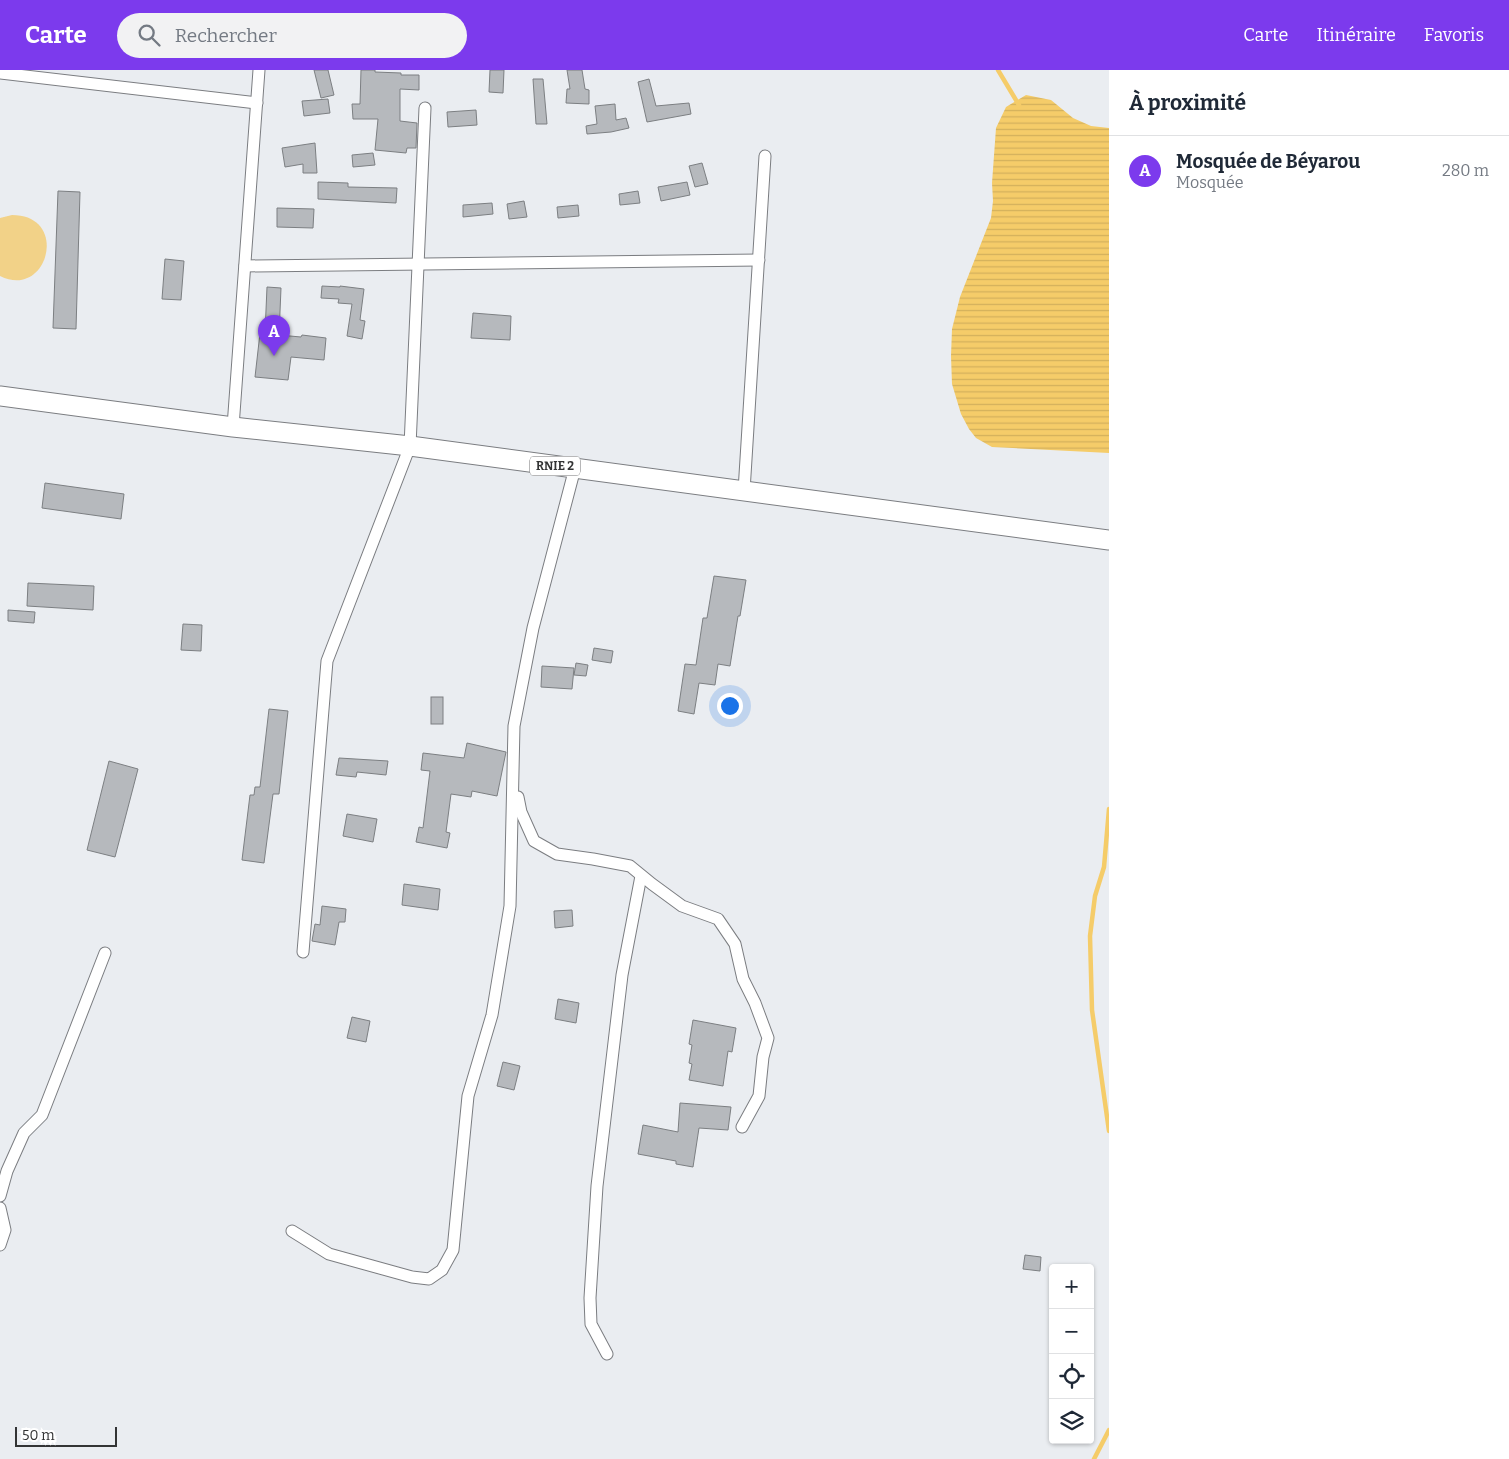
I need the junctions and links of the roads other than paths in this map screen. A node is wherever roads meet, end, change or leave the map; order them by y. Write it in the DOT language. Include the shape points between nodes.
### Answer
graph roads {
  1 [pos="259,70"];
  2 [pos="0,73"];
  3 [pos="257,103"];
  4 [pos="425,108"];
  5 [pos="765,156"];
  6 [pos="758,260"];
  7 [pos="418,264"];
  8 [pos="245,266"];
  9 [pos="0,396"];
  10 [pos="233,427"];
  11 [pos="410,446"];
  12 [pos="575,468"];
  13 [pos="744,491"];
  14 [pos="1109,540"];
  15 [pos="514,781"];
  16 [pos="641,876"];
  17 [pos="303,952"];
  18 [pos="105,953"];
  19 [pos="742,1127"];
  20 [pos="0,1196"];
  21 [pos="0,1208"];
  22 [pos="292,1231"];
  23 [pos="0,1245"];
  24 [pos="607,1354"];
  1 -- 3 [label="street"];
  2 -- 3 [label="street"];
  3 -- 8 [label="street"];
  4 -- 7 [label="street"];
  5 -- 6 [label="street"];
  6 -- 7 [label="street"];
  6 -- 13 [label="street"];
  7 -- 8 [label="street"];
  7 -- 11 [label="street"];
  8 -- 10 [label="street"];
  9 -- 10 [label="main road, RNIE 2"];
  10 -- 11 [label="main road, RNIE 2"];
  11 -- 12 [label="main road, RNIE 2"];
  11 -- 17 [label="street" via="327,661"];
  12 -- 13 [label="main road, RNIE 2"];
  12 -- 15 [label="street" via="533,628 514,726"];
  13 -- 14 [label="main road, RNIE 2"];
  15 -- 16 [label="street" via="521,812 534,841 557,854 630,866"];
  15 -- 22 [label="street" via="510,906 492,1015 468,1096 454,1250 442,1270 429,1279 329,1254"];
  16 -- 19 [label="street" via="682,906 718,919 735,944 743,979 768,1038 758,1096"];
  16 -- 24 [label="street" via="622,975 597,1186 591,1324"];
  18 -- 20 [label="street" via="42,1115 24,1133"];
  21 -- 23 [label="street" via="5,1230"];
}
